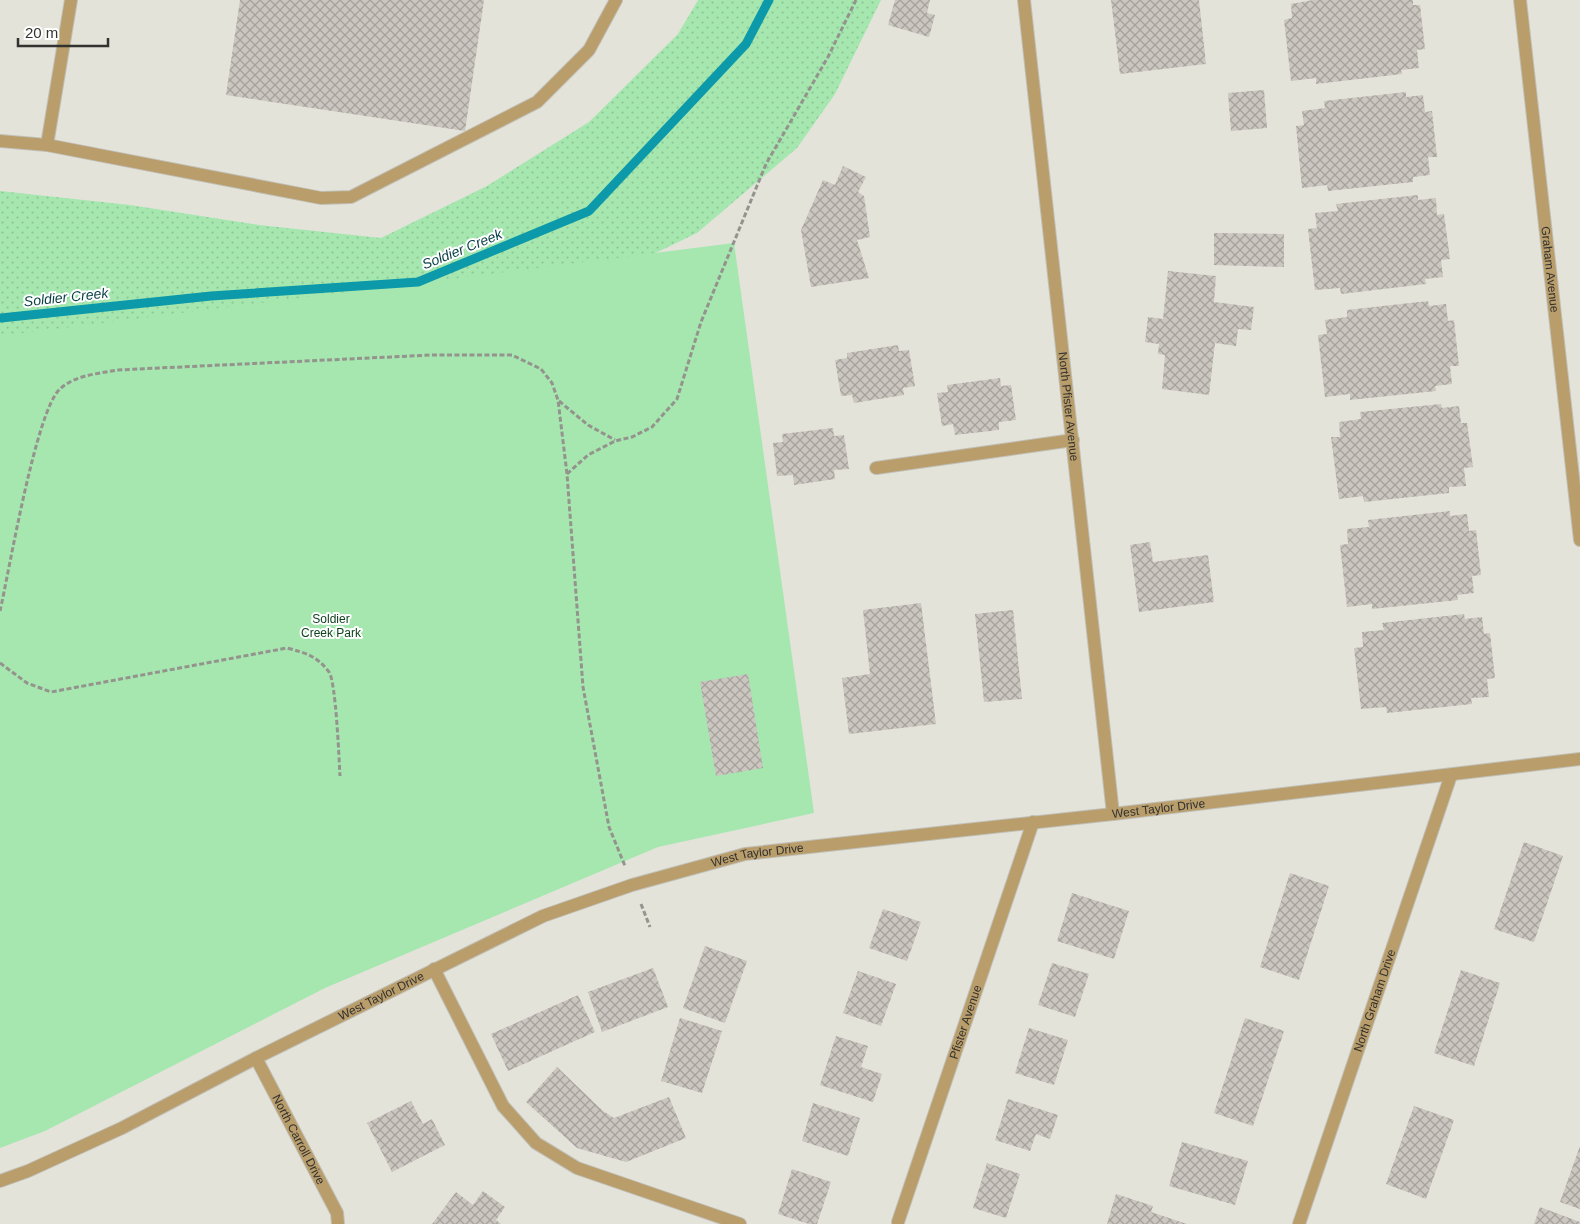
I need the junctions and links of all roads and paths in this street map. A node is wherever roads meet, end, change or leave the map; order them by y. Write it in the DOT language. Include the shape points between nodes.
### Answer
graph roads {
  1 [pos="71,0"];
  2 [pos="616,0"];
  3 [pos="856,0"];
  4 [pos="1024,0"];
  5 [pos="1520,0"];
  6 [pos="0,141"];
  7 [pos="47,144"];
  8 [pos="558,400"];
  9 [pos="1072,440"];
  10 [pos="615,441"];
  11 [pos="876,468"];
  12 [pos="567,474"];
  13 [pos="1580,540"];
  14 [pos="0,611"];
  15 [pos="0,662"];
  16 [pos="1580,759"];
  17 [pos="1451,775"];
  18 [pos="340,776"];
  19 [pos="1114,814"];
  20 [pos="1033,822"];
  21 [pos="632,885"];
  22 [pos="650,927"];
  23 [pos="434,969"];
  24 [pos="256,1058"];
  25 [pos="0,1181"];
  26 [pos="898,1222"];
  27 [pos="338,1224"];
  28 [pos="740,1224"];
  29 [pos="1299,1224"];
  1 -- 7 [label="street"];
  2 -- 7 [label="street" via="590,50 537,102 351,197 321,198"];
  3 -- 10 [label="path" via="828,57 766,164 701,322 677,399 652,427"];
  4 -- 9 [label="street, North Pfister Avenue"];
  5 -- 13 [label="street, Graham Avenue"];
  6 -- 7 [label="street"];
  8 -- 10 [label="path" via="588,425"];
  8 -- 12 [label="path"];
  8 -- 14 [label="path" via="552,383 541,369 512,355 432,355 116,370 79,377 59,389 41,426"];
  9 -- 11 [label="street"];
  9 -- 19 [label="street, North Pfister Avenue"];
  10 -- 12 [label="path" via="588,455"];
  12 -- 21 [label="path" via="582,687 609,827"];
  15 -- 18 [label="path" via="27,683 51,692 287,648 311,654 330,674"];
  16 -- 17 [label="street, West Taylor Drive"];
  17 -- 19 [label="street, West Taylor Drive"];
  17 -- 29 [label="street, North Graham Drive"];
  19 -- 20 [label="street, West Taylor Drive"];
  20 -- 21 [label="street, West Taylor Drive" via="745,854"];
  20 -- 26 [label="street, Pfister Avenue"];
  21 -- 22 [label="path"];
  21 -- 23 [label="street, West Taylor Drive" via="543,916"];
  23 -- 24 [label="street, West Taylor Drive"];
  23 -- 28 [label="street" via="503,1106 536,1142 577,1168"];
  24 -- 25 [label="street, West Taylor Drive" via="122,1128"];
  24 -- 27 [label="street, North Carroll Drive" via="337,1213"];
}
